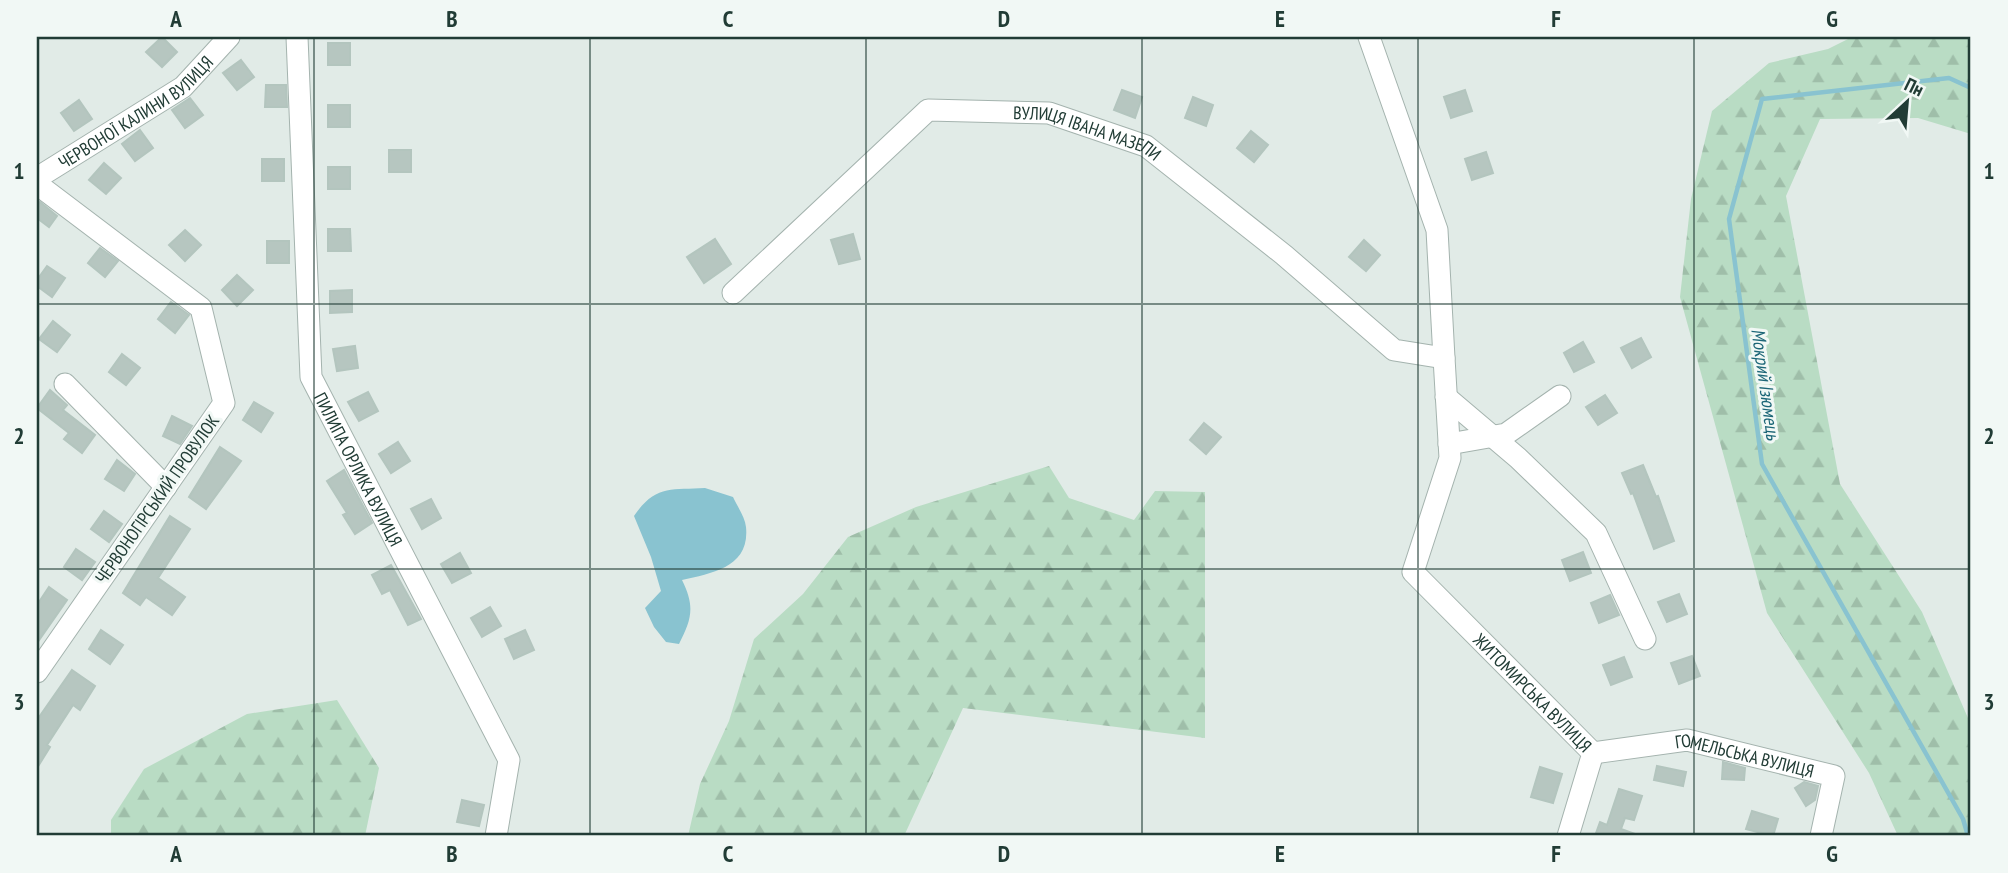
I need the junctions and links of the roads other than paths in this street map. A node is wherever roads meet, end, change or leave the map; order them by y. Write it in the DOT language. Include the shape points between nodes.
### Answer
graph roads {
  1 [pos="229,37"];
  2 [pos="297,37"];
  3 [pos="1369,37"];
  4 [pos="37,178"];
  5 [pos="37,184"];
  6 [pos="733,293"];
  7 [pos="1444,358"];
  8 [pos="65,384"];
  9 [pos="1560,396"];
  10 [pos="1446,397"];
  11 [pos="1492,436"];
  12 [pos="1449,444"];
  13 [pos="166,487"];
  14 [pos="1645,639"];
  15 [pos="37,672"];
  16 [pos="1593,752"];
  17 [pos="496,836"];
  18 [pos="1568,836"];
  19 [pos="1821,836"];
  1 -- 4 [label="street, ЧЕРВОНОЇ КАЛИНИ ВУЛИЦЯ" via="183,87"];
  2 -- 17 [label="street, ПИЛИПА ОРЛИКА ВУЛИЦЯ" via="311,377 509,760"];
  3 -- 7 [label="street" via="1437,230"];
  5 -- 13 [label="street, ЧЕРВОНОГІРСЬКИЙ ПРОВУЛОК" via="201,308 224,403"];
  6 -- 7 [label="street, ВУЛИЦЯ ІВАНА МАЗЕПИ" via="928,110 1049,113 1146,146 1394,350"];
  7 -- 10 [label="street"];
  8 -- 13 [label="street"];
  9 -- 11 [label="street" via="1506,434"];
  10 -- 11 [label="street"];
  10 -- 12 [label="street"];
  11 -- 12 [label="street"];
  11 -- 14 [label="street" via="1596,533"];
  12 -- 16 [label="street, ЖИТОМИРСЬКА ВУЛИЦЯ" via="1450,458 1413,572"];
  13 -- 15 [label="street, ЧЕРВОНОГІРСЬКИЙ ПРОВУЛОК"];
  16 -- 18 [label="street, ЖИТОМИРСЬКА ВУЛИЦЯ"];
  16 -- 19 [label="street, ГОМЕЛЬСЬКА ВУЛИЦЯ" via="1687,740 1834,776"];
}
